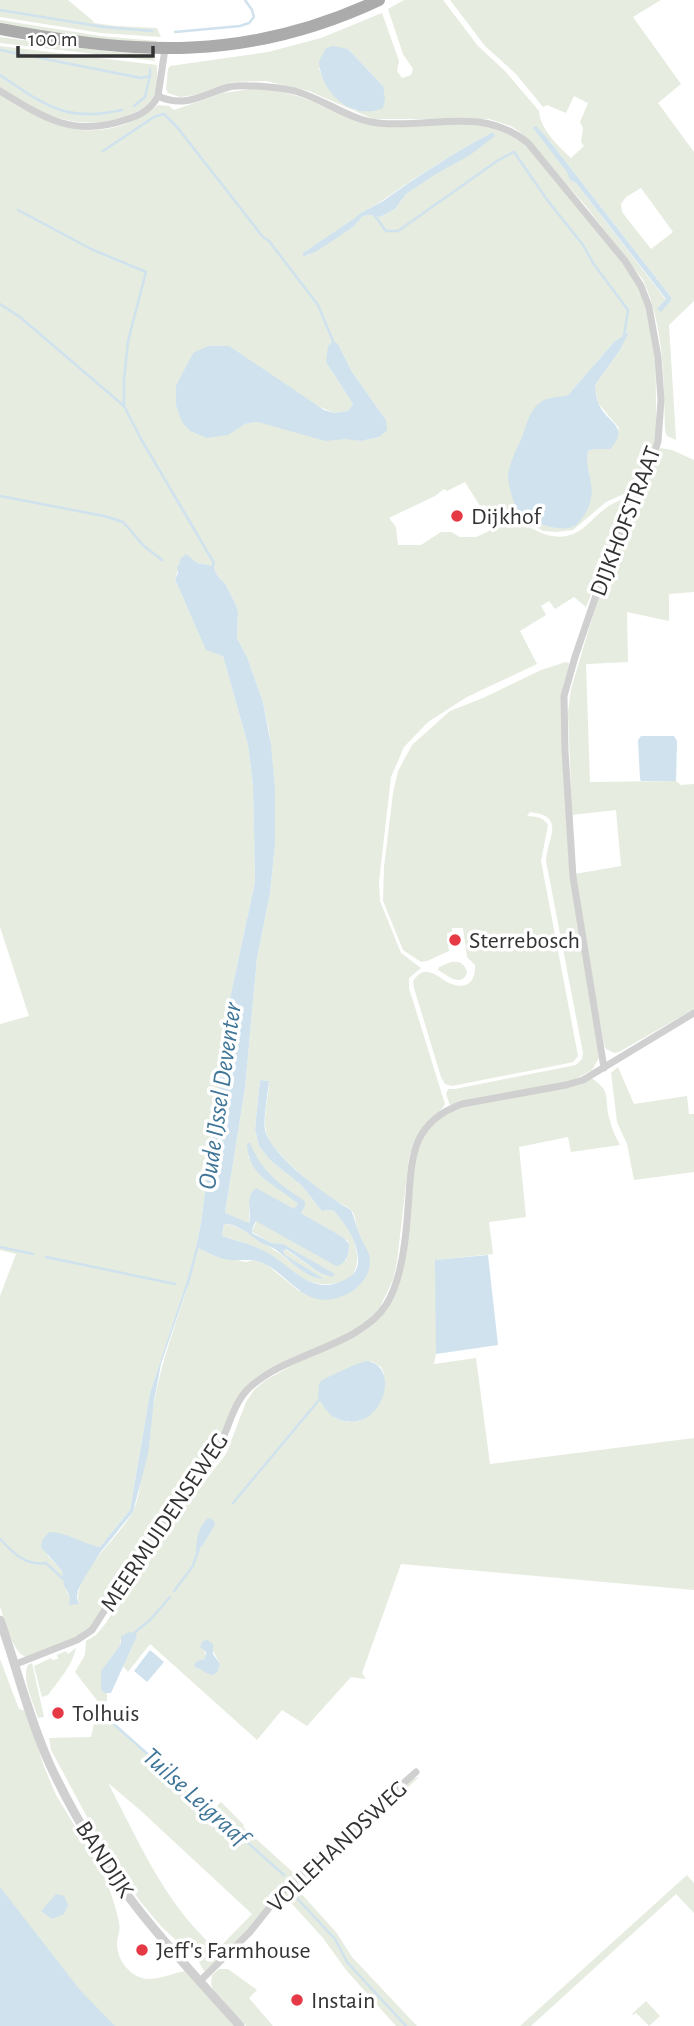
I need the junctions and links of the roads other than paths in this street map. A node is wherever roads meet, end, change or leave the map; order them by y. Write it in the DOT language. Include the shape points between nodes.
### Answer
graph roads {
  1 [pos="379,0"];
  2 [pos="0,31"];
  3 [pos="164,49"];
  4 [pos="0,91"];
  5 [pos="158,96"];
  6 [pos="694,1013"];
  7 [pos="604,1068"];
  8 [pos="0,1620"];
  9 [pos="16,1664"];
  10 [pos="416,1772"];
  11 [pos="200,1981"];
  12 [pos="240,2026"];
  1 -- 3 [label="main road" via="280,36 230,46"];
  2 -- 3 [label="main road"];
  3 -- 5 [label="street"];
  4 -- 5 [label="street" via="53,121 98,127 136,116"];
  5 -- 7 [label="street, DIJKHOFSTRAAT" via="184,102 231,87 276,88 376,123 477,121 515,132 641,286 658,357 658,442 606,566 564,696 573,877"];
  6 -- 7 [label="street, MEERMUIDENSEWEG"];
  7 -- 9 [label="street, MEERMUIDENSEWEG" via="566,1085 462,1104 432,1120 411,1158 401,1261 378,1316 352,1335 292,1360 248,1390 213,1458 163,1522 92,1630"];
  8 -- 9 [label="street, BANDIJK"];
  9 -- 11 [label="street, BANDIJK" via="49,1763 83,1829 142,1914"];
  10 -- 11 [label="street, VOLLEHANDSWEG" via="281,1893 250,1932"];
  11 -- 12 [label="street, BANDIJK"];
}
